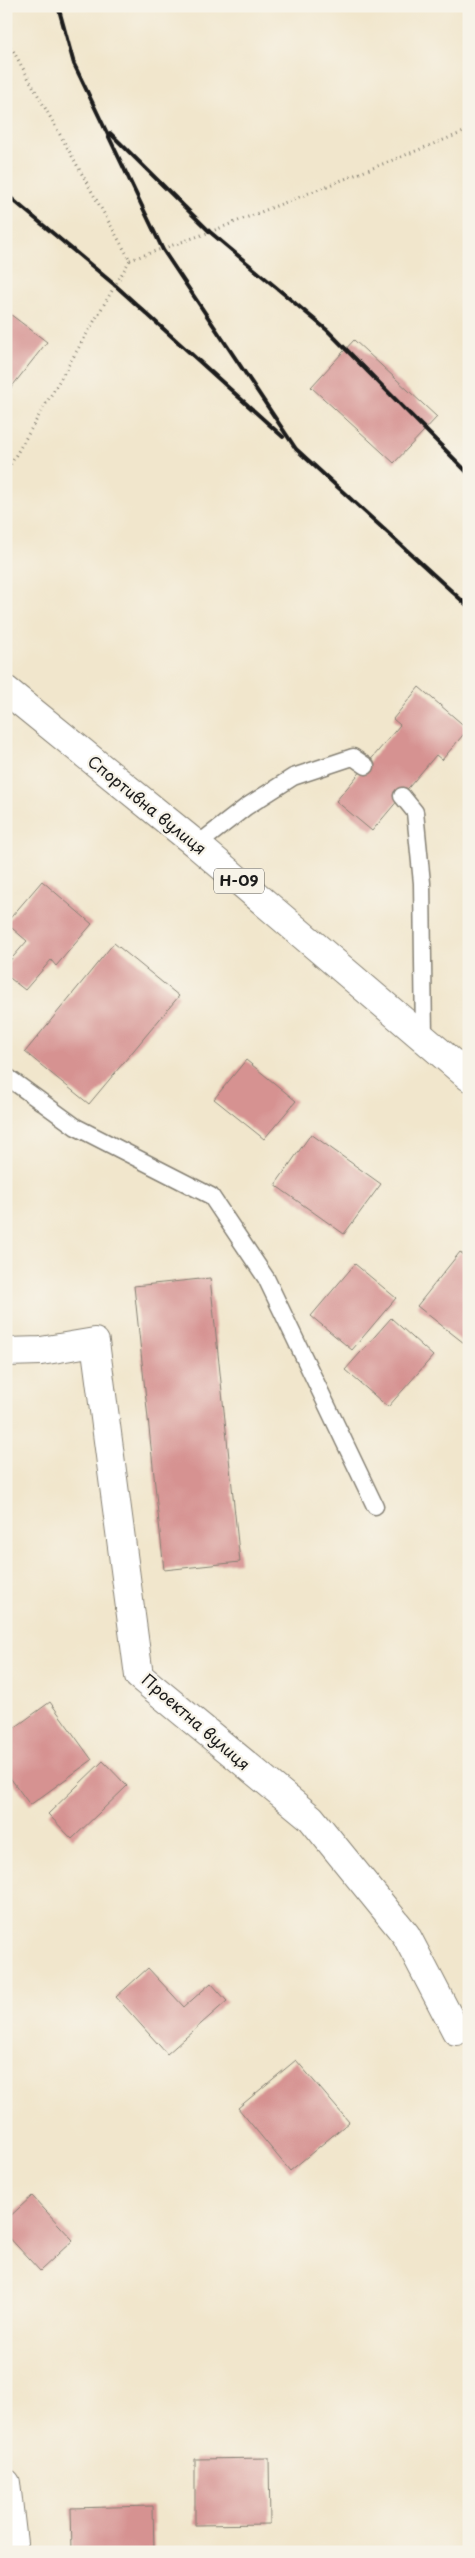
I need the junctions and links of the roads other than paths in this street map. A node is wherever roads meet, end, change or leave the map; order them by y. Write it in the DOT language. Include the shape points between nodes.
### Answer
graph roads {
  1 [pos="6,690"];
  2 [pos="366,766"];
  3 [pos="402,796"];
  4 [pos="197,845"];
  5 [pos="424,1038"];
  6 [pos="6,1076"];
  7 [pos="469,1076"];
  8 [pos="6,1352"];
  9 [pos="375,1506"];
  10 [pos="456,2031"];
  11 [pos="6,2483"];
  12 [pos="14,2552"];
  1 -- 4 [label="street, Спортивна вулиця / Н-09"];
  2 -- 4 [label="lane" via="353,757 293,777 246,807"];
  3 -- 5 [label="lane" via="415,812 420,866"];
  4 -- 5 [label="street, Спортивна вулиця / Н-09"];
  5 -- 7 [label="street, Спортивна вулиця / Н-09"];
  6 -- 9 [label="lane" via="76,1127 211,1196 266,1278"];
  8 -- 10 [label="street, Проектна вулиця" via="41,1351 95,1342 139,1676 311,1818 406,1935"];
  11 -- 12 [label="street"];
}
